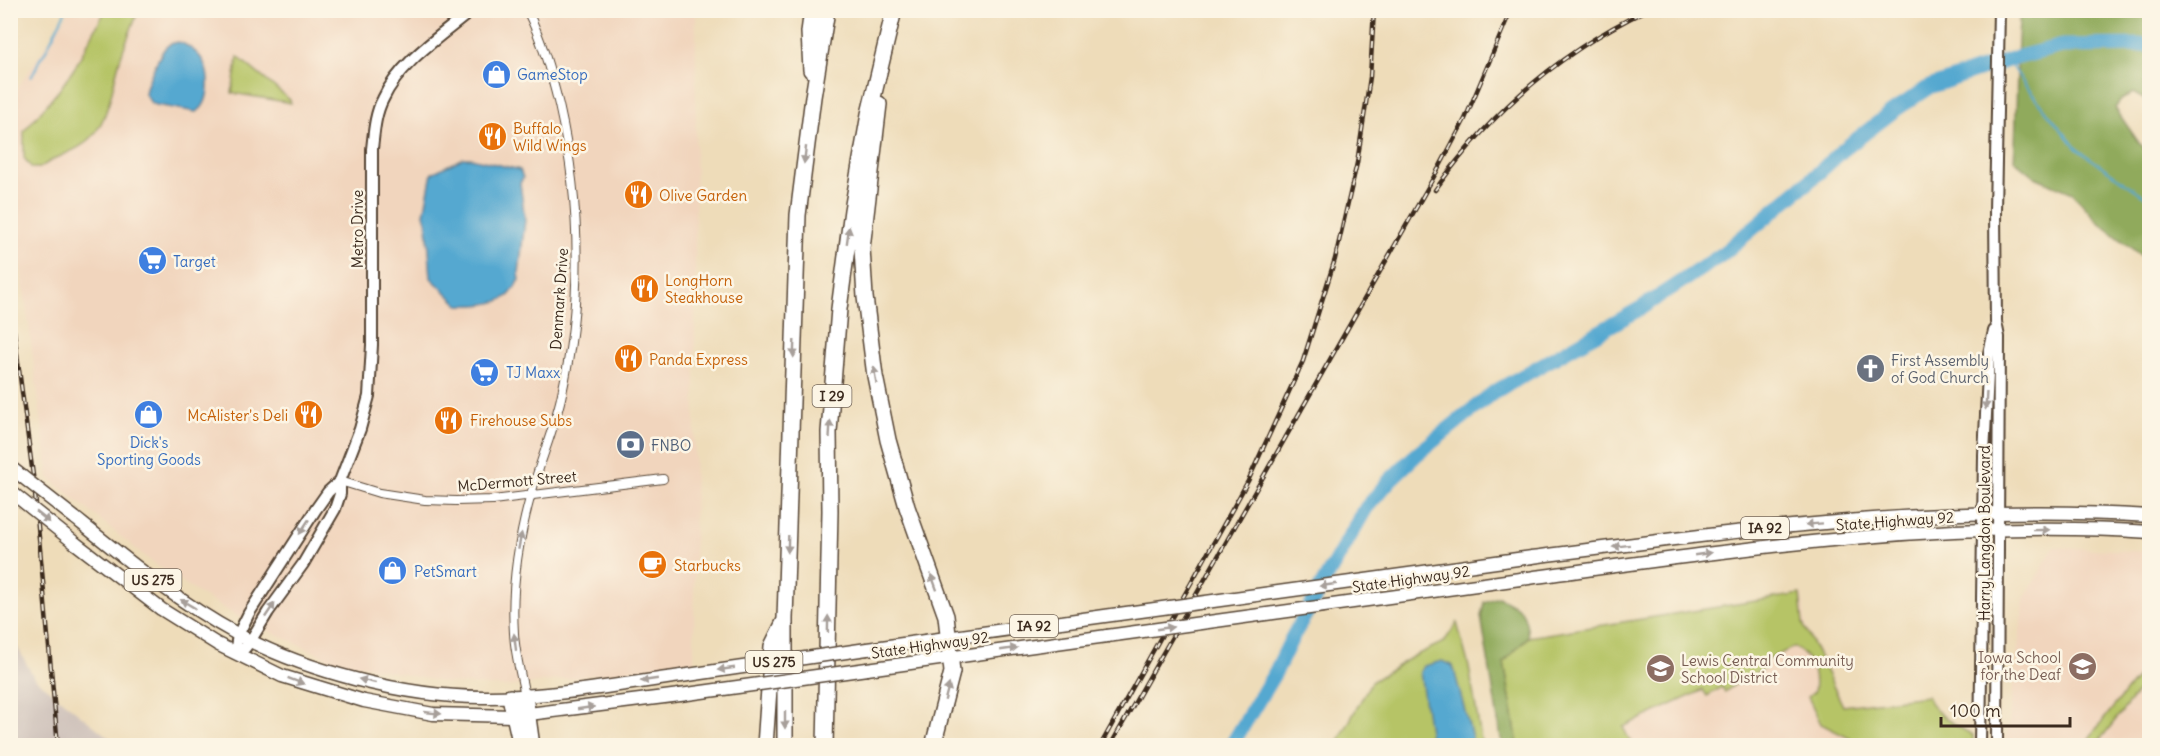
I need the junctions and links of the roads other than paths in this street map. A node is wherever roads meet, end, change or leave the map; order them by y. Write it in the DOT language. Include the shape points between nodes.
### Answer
graph roads {
  1 [pos="472,10"];
  2 [pos="527,10"];
  3 [pos="812,10"];
  4 [pos="827,10"];
  5 [pos="894,10"];
  6 [pos="1999,10"];
  7 [pos="884,50"];
  8 [pos="813,97"];
  9 [pos="1995,322"];
  10 [pos="10,467"];
  11 [pos="663,479"];
  12 [pos="340,481"];
  13 [pos="10,491"];
  14 [pos="531,495"];
  15 [pos="1984,512"];
  16 [pos="1999,512"];
  17 [pos="2150,516"];
  18 [pos="1983,531"];
  19 [pos="1998,531"];
  20 [pos="2150,532"];
  21 [pos="785,619"];
  22 [pos="238,635"];
  23 [pos="949,638"];
  24 [pos="251,640"];
  25 [pos="235,653"];
  26 [pos="951,657"];
  27 [pos="517,696"];
  28 [pos="521,716"];
  29 [pos="521,746"];
  30 [pos="532,746"];
  31 [pos="765,746"];
  32 [pos="785,746"];
  33 [pos="825,746"];
  34 [pos="933,746"];
  35 [pos="1980,746"];
  36 [pos="1997,746"];
  1 -- 12 [label="main road, Metro Drive" via="399,75 378,110 372,148 369,396"];
  2 -- 14 [label="street, Denmark Drive" via="548,63 567,142 577,246 566,376"];
  3 -- 8 [label="highway" via="809,32"];
  4 -- 8 [label="highway, I 29"];
  5 -- 7 [label="highway, I 29"];
  6 -- 9 [label="main road, Harry Langdon Boulevard"];
  23 -- 7 [label="highway, one-way" via="946,616 888,440 867,315 862,248"];
  33 -- 7 [label="highway, I 29, one-way" via="829,432 839,309 868,114"];
  8 -- 21 [label="highway, I 29, one-way" via="798,215"];
  9 -- 15 [label="main road, Harry Langdon Boulevard, one-way" via="1987,383"];
  9 -- 16 [label="main road, Harry Langdon Boulevard" via="1999,337"];
  22 -- 10 [label="main road, US 275, one-way, bridge" via="144,574"];
  11 -- 14 [label="street, McDermott Street"];
  12 -- 14 [label="street, McDermott Street" via="379,493 425,500 493,500"];
  12 -- 22 [label="main road, Metro Drive, one-way" via="316,509"];
  24 -- 12 [label="main road, Metro Drive, one-way" via="332,516"];
  13 -- 25 [label="main road, US 275, one-way, bridge" via="161,609"];
  27 -- 14 [label="street, Denmark Drive, one-way" via="514,588"];
  15 -- 16 [label="main road, State Highway 92 / IA 92"];
  15 -- 18 [label="main road, Harry Langdon Boulevard"];
  15 -- 23 [label="main road, State Highway 92 / IA 92, one-way, bridge" via="1779,526"];
  16 -- 17 [label="main road, State Highway 92 / IA 92"];
  16 -- 19 [label="main road, Harry Langdon Boulevard"];
  18 -- 19 [label="main road, State Highway 92 / IA 92"];
  26 -- 18 [label="main road, State Highway 92 / IA 92, one-way, bridge" via="1723,551"];
  18 -- 35 [label="main road, Harry Langdon Boulevard"];
  19 -- 20 [label="main road, State Highway 92 / IA 92, one-way"];
  19 -- 36 [label="main road, Harry Langdon Boulevard"];
  21 -- 31 [label="highway" via="772,646"];
  21 -- 32 [label="highway, I 29, one-way"];
  22 -- 24 [label="main road, US 275"];
  22 -- 25 [label="main road, Metro Drive"];
  23 -- 26 [label="highway"];
  23 -- 27 [label="main road, State Highway 92 / US 275, one-way, bridge"];
  24 -- 25 [label="main road, Metro Drive"];
  27 -- 24 [label="main road, US 275, one-way" via="444,696 389,687 311,665"];
  25 -- 28 [label="main road, US 275, one-way" via="303,684 364,701 433,714"];
  28 -- 26 [label="main road, State Highway 92 / IA 92, one-way, bridge"];
  34 -- 26 [label="highway, one-way" via="952,672"];
  27 -- 28 [label="highway"];
  28 -- 29 [label="highway"];
  28 -- 30 [label="highway"];
}
